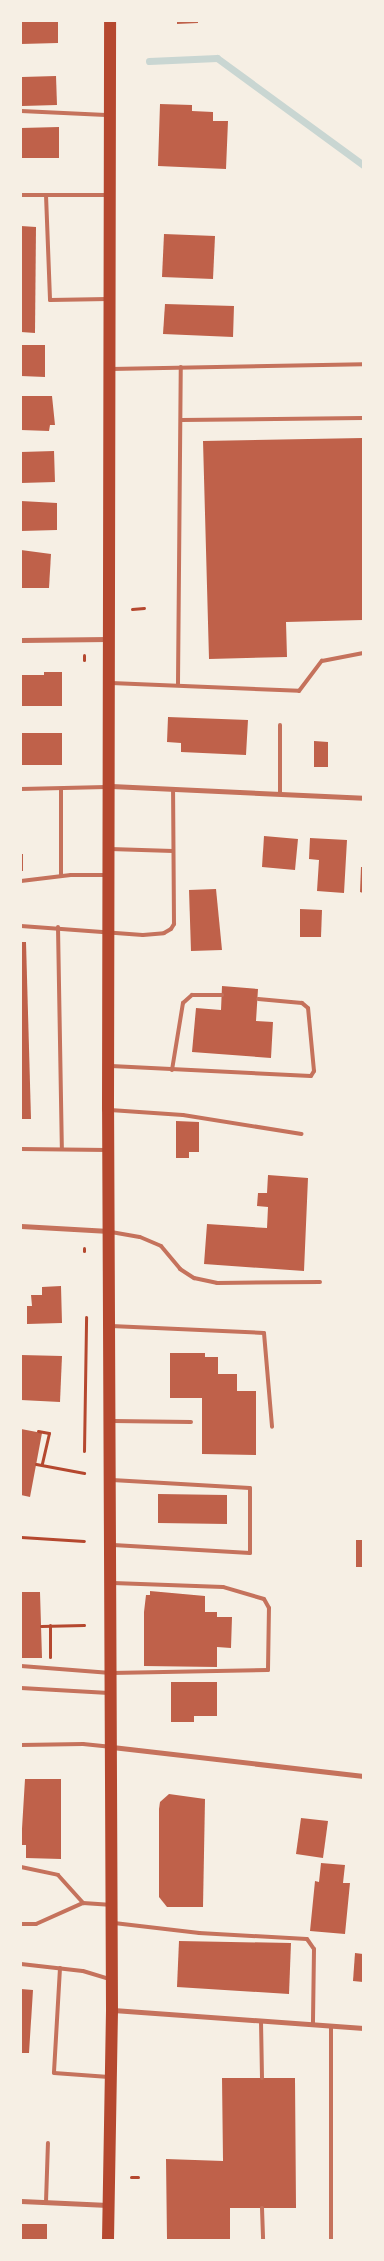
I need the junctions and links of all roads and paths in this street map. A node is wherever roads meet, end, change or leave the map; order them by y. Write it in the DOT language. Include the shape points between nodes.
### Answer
graph roads {
  1 [pos="110,21"];
  2 [pos="21,111"];
  3 [pos="108,115"];
  4 [pos="21,195"];
  5 [pos="46,195"];
  6 [pos="108,195"];
  7 [pos="108,299"];
  8 [pos="363,364"];
  9 [pos="181,367"];
  10 [pos="109,369"];
  11 [pos="363,418"];
  12 [pos="180,420"];
  13 [pos="132,608"];
  14 [pos="144,608"];
  15 [pos="111,639"];
  16 [pos="21,640"];
  17 [pos="363,653"];
  18 [pos="110,683"];
  19 [pos="178,684"];
  20 [pos="280,725"];
  21 [pos="111,786"];
  22 [pos="173,788"];
  23 [pos="21,789"];
  24 [pos="61,789"];
  25 [pos="280,793"];
  26 [pos="363,798"];
  27 [pos="110,849"];
  28 [pos="173,851"];
  29 [pos="110,875"];
  30 [pos="61,876"];
  31 [pos="21,881"];
  32 [pos="21,926"];
  33 [pos="58,927"];
  34 [pos="110,933"];
  35 [pos="222,995"];
  36 [pos="258,999"];
  37 [pos="109,1066"];
  38 [pos="172,1070"];
  39 [pos="108,1110"];
  40 [pos="302,1134"];
  41 [pos="21,1149"];
  42 [pos="62,1149"];
  43 [pos="109,1150"];
  44 [pos="21,1226"];
  45 [pos="109,1231"];
  46 [pos="320,1282"];
  47 [pos="86,1317"];
  48 [pos="109,1326"];
  49 [pos="110,1421"];
  50 [pos="191,1422"];
  51 [pos="272,1427"];
  52 [pos="38,1430"];
  53 [pos="84,1451"];
  54 [pos="36,1464"];
  55 [pos="42,1464"];
  56 [pos="84,1473"];
  57 [pos="109,1480"];
  58 [pos="21,1536"];
  59 [pos="84,1541"];
  60 [pos="110,1545"];
  61 [pos="110,1583"];
  62 [pos="50,1625"];
  63 [pos="84,1625"];
  64 [pos="41,1626"];
  65 [pos="21,1666"];
  66 [pos="50,1668"];
  67 [pos="110,1673"];
  68 [pos="21,1688"];
  69 [pos="111,1693"];
  70 [pos="21,1744"];
  71 [pos="112,1747"];
  72 [pos="363,1776"];
  73 [pos="21,1867"];
  74 [pos="83,1903"];
  75 [pos="112,1905"];
  76 [pos="112,1923"];
  77 [pos="21,1924"];
  78 [pos="21,1964"];
  79 [pos="60,1968"];
  80 [pos="112,1980"];
  81 [pos="112,2010"];
  82 [pos="261,2021"];
  83 [pos="312,2024"];
  84 [pos="331,2026"];
  85 [pos="363,2028"];
  86 [pos="111,2078"];
  87 [pos="262,2078"];
  88 [pos="48,2143"];
  89 [pos="131,2177"];
  90 [pos="138,2177"];
  91 [pos="21,2201"];
  92 [pos="46,2202"];
  93 [pos="108,2205"];
  94 [pos="262,2208"];
  95 [pos="108,2240"];
  96 [pos="262,2240"];
  97 [pos="331,2240"];
  1 -- 3 [label="main road"];
  2 -- 3 [label="lane"];
  3 -- 6 [label="main road"];
  4 -- 5 [label="lane"];
  5 -- 6 [label="lane"];
  5 -- 7 [label="lane" via="50,300"];
  6 -- 7 [label="main road"];
  7 -- 10 [label="main road"];
  8 -- 9 [label="lane"];
  9 -- 10 [label="lane"];
  9 -- 12 [label="lane"];
  10 -- 15 [label="main road"];
  11 -- 12 [label="lane"];
  12 -- 19 [label="lane"];
  13 -- 14 [label="path"];
  15 -- 16 [label="street"];
  15 -- 18 [label="main road"];
  17 -- 19 [label="lane" via="322,661 299,691"];
  18 -- 19 [label="lane"];
  18 -- 21 [label="main road"];
  20 -- 25 [label="lane"];
  21 -- 22 [label="street"];
  21 -- 24 [label="lane"];
  21 -- 27 [label="main road"];
  22 -- 25 [label="street"];
  22 -- 28 [label="lane"];
  23 -- 24 [label="lane"];
  24 -- 30 [label="lane"];
  25 -- 26 [label="street"];
  27 -- 28 [label="lane"];
  27 -- 29 [label="main road"];
  28 -- 34 [label="lane" via="174,924 171,928 164,933 143,935"];
  29 -- 30 [label="lane"];
  29 -- 34 [label="main road"];
  30 -- 31 [label="lane"];
  32 -- 33 [label="lane"];
  33 -- 34 [label="lane"];
  33 -- 42 [label="lane"];
  34 -- 37 [label="main road"];
  35 -- 38 [label="lane" via="192,995 183,1003"];
  36 -- 38 [label="lane" via="302,1003 310,1012 314,1071 311,1076"];
  37 -- 38 [label="lane"];
  37 -- 39 [label="main road"];
  39 -- 40 [label="lane" via="183,1115"];
  39 -- 43 [label="main road"];
  41 -- 42 [label="lane"];
  42 -- 43 [label="lane"];
  43 -- 45 [label="main road"];
  44 -- 45 [label="street"];
  45 -- 46 [label="lane" via="140,1237 161,1246 180,1269 194,1278 217,1283"];
  45 -- 48 [label="main road"];
  47 -- 53 [label="path"];
  48 -- 49 [label="main road"];
  48 -- 51 [label="lane" via="264,1333"];
  49 -- 50 [label="lane"];
  49 -- 57 [label="main road"];
  52 -- 55 [label="path" via="49,1433"];
  54 -- 55 [label="path"];
  55 -- 56 [label="path"];
  57 -- 60 [label="main road"];
  57 -- 60 [label="lane" via="250,1488 250,1553"];
  58 -- 59 [label="path"];
  60 -- 61 [label="main road"];
  61 -- 67 [label="main road"];
  61 -- 67 [label="lane" via="223,1587 264,1599 269,1608 268,1670"];
  62 -- 63 [label="path"];
  62 -- 64 [label="path"];
  62 -- 66 [label="path"];
  65 -- 66 [label="lane"];
  66 -- 67 [label="lane"];
  67 -- 69 [label="main road"];
  68 -- 69 [label="lane"];
  69 -- 71 [label="main road"];
  70 -- 71 [label="lane"];
  71 -- 72 [label="street"];
  71 -- 75 [label="main road"];
  73 -- 74 [label="lane" via="58,1875"];
  74 -- 75 [label="lane"];
  74 -- 77 [label="lane" via="36,1924"];
  75 -- 76 [label="main road"];
  76 -- 80 [label="main road"];
  76 -- 83 [label="lane" via="199,1933 307,1939 314,1949"];
  78 -- 79 [label="lane"];
  79 -- 80 [label="lane"];
  79 -- 86 [label="lane" via="54,2073"];
  80 -- 81 [label="main road"];
  81 -- 82 [label="street"];
  81 -- 86 [label="main road"];
  82 -- 83 [label="street"];
  82 -- 87 [label="lane"];
  83 -- 84 [label="street"];
  84 -- 85 [label="street"];
  84 -- 97 [label="lane"];
  86 -- 93 [label="main road"];
  88 -- 92 [label="lane"];
  89 -- 90 [label="path"];
  91 -- 92 [label="street"];
  92 -- 93 [label="street"];
  93 -- 95 [label="main road"];
  94 -- 96 [label="lane"];
}
